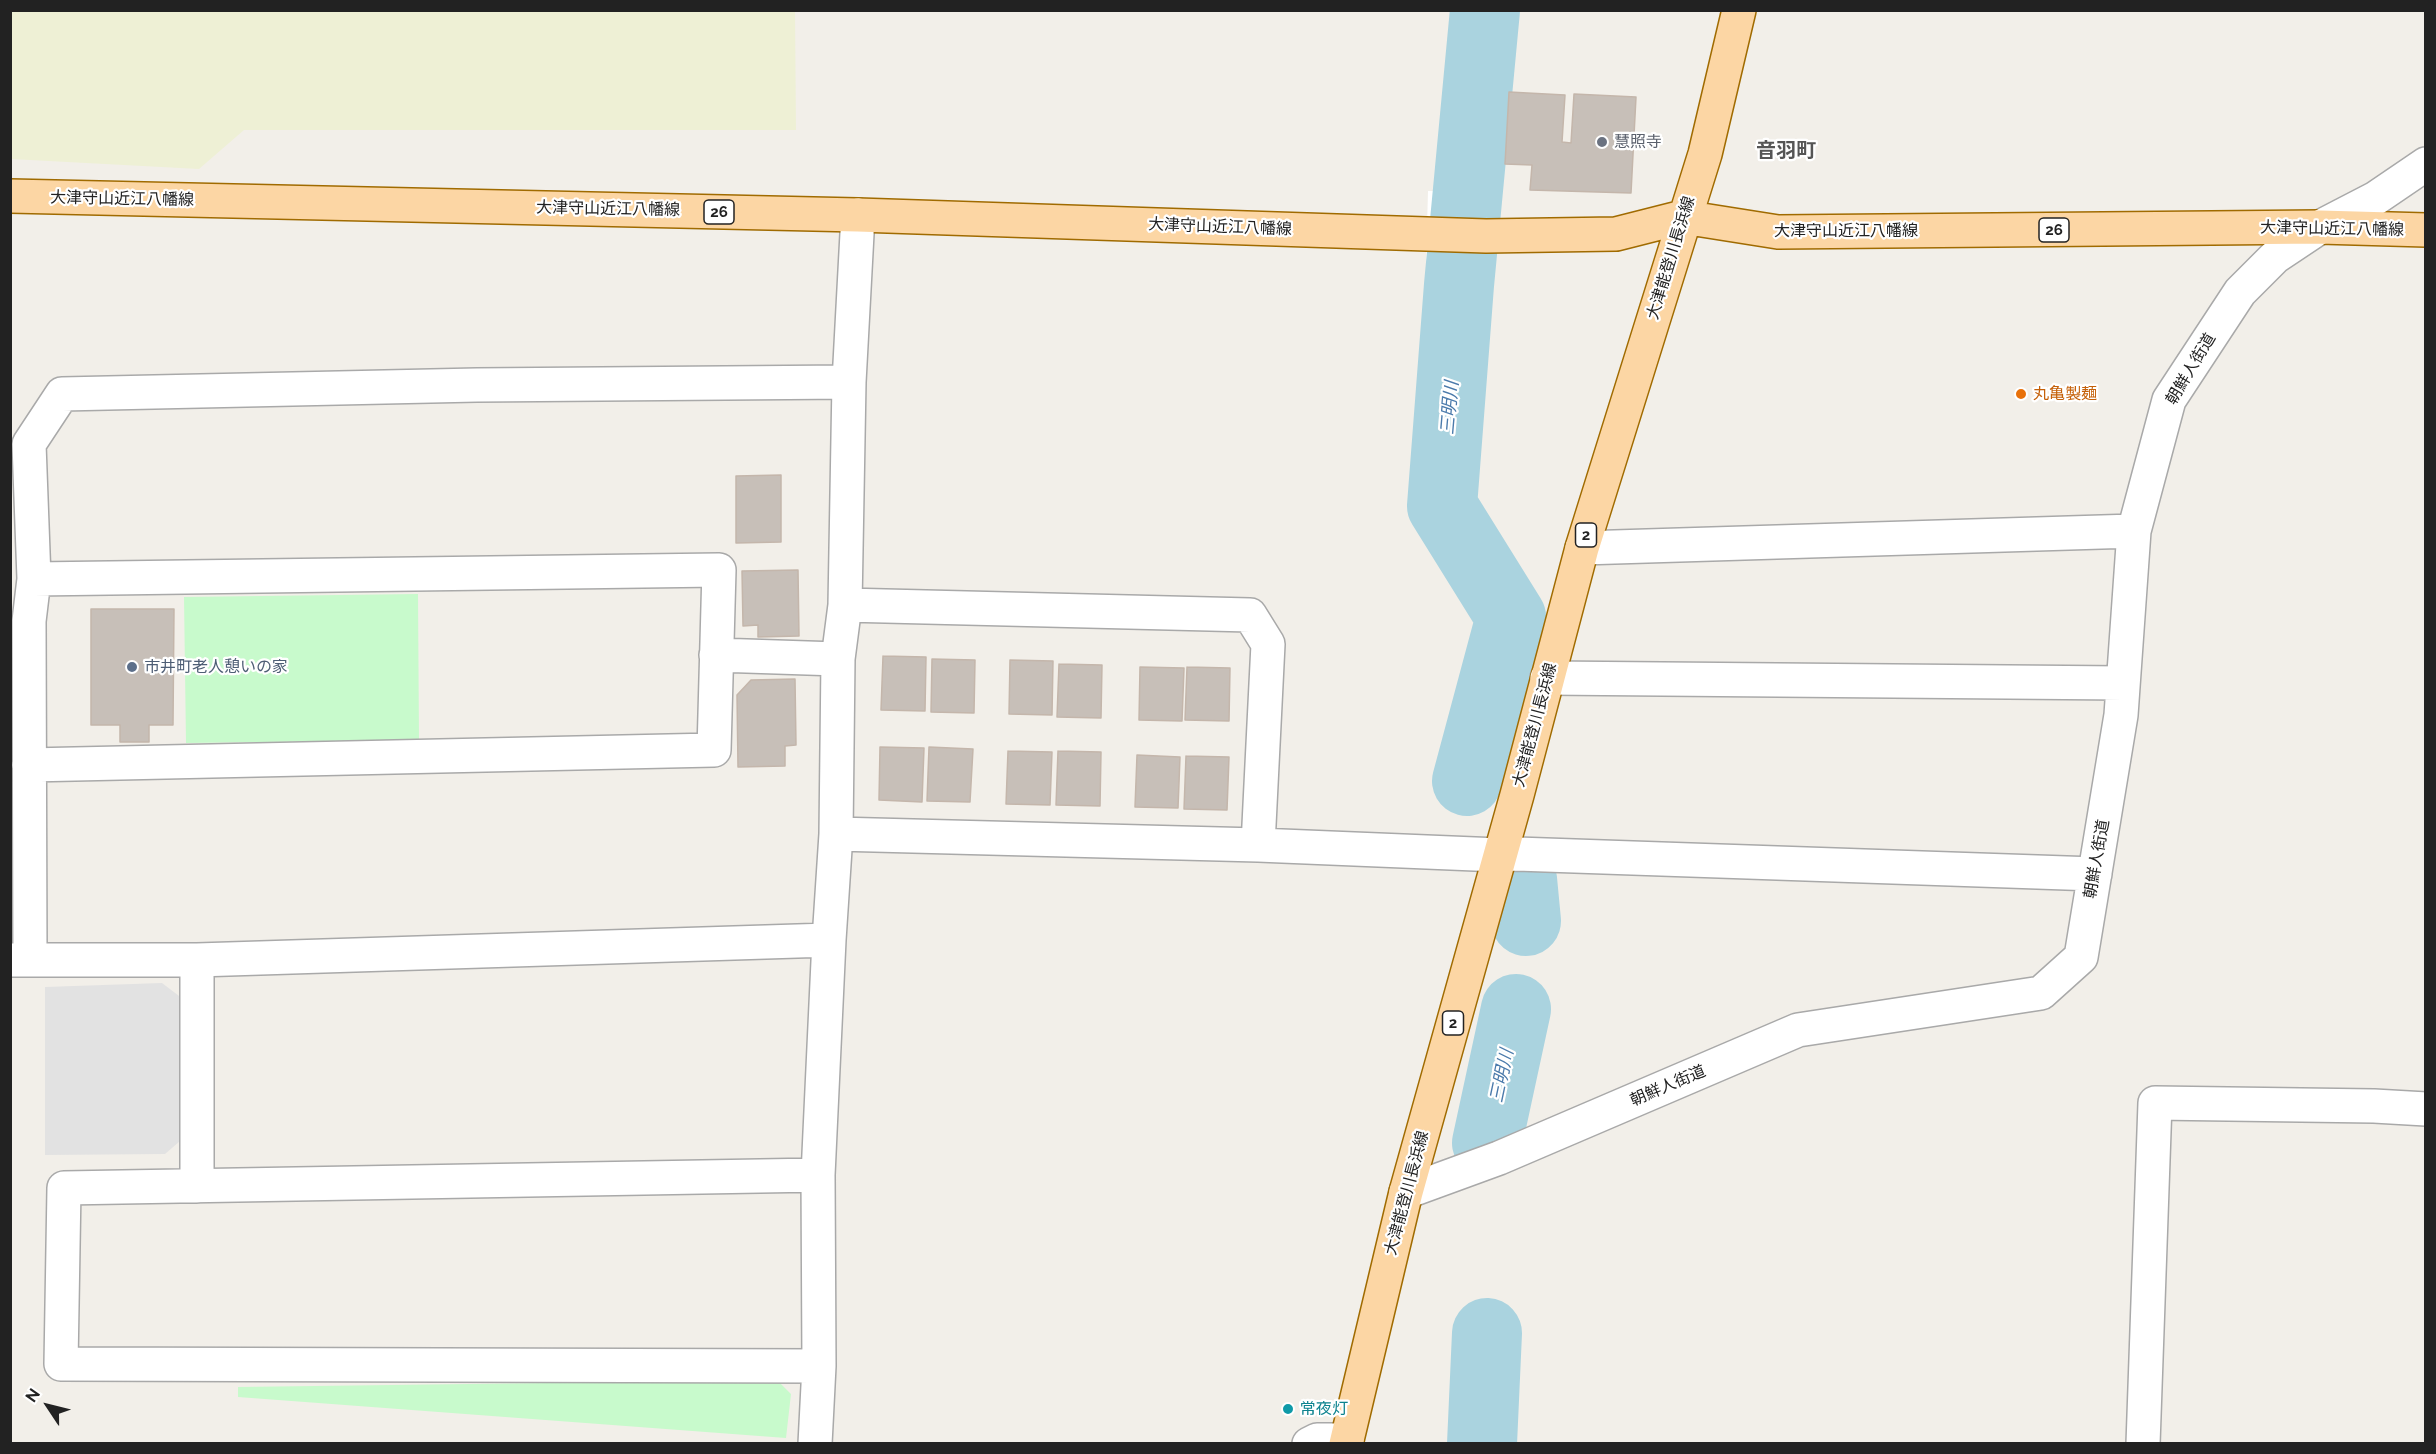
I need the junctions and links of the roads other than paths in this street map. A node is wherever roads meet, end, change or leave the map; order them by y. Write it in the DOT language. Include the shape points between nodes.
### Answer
graph roads {
  1 [pos="1739,10"];
  2 [pos="2426,164"];
  3 [pos="10,196"];
  4 [pos="858,215"];
  5 [pos="1683,218"];
  6 [pos="2320,227"];
  7 [pos="2426,230"];
  8 [pos="849,382"];
  9 [pos="20,445"];
  10 [pos="2134,531"];
  11 [pos="1582,548"];
  12 [pos="34,579"];
  13 [pos="845,605"];
  14 [pos="20,621"];
  15 [pos="716,655"];
  16 [pos="838,659"];
  17 [pos="1548,678"];
  18 [pos="2123,683"];
  19 [pos="23,777"];
  20 [pos="836,834"];
  21 [pos="1258,845"];
  22 [pos="1499,855"];
  23 [pos="2095,874"];
  24 [pos="829,940"];
  25 [pos="20,960"];
  26 [pos="197,960"];
  27 [pos="2426,1109"];
  28 [pos="818,1176"];
  29 [pos="197,1186"];
  30 [pos="1406,1192"];
  31 [pos="819,1366"];
  32 [pos="1347,1442"];
  33 [pos="815,1443"];
  34 [pos="1310,1443"];
  35 [pos="2143,1443"];
  1 -- 5 [label="main road, 大津能登川長浜線 / 2" via="1705,154"];
  2 -- 6 [label="street, 朝鮮人街道" via="2376,198"];
  3 -- 4 [label="main road, 大津守山近江八幡線 / 26"];
  4 -- 5 [label="main road, 大津守山近江八幡線 / 26" via="1486,236 1616,234"];
  4 -- 8 [label="street"];
  5 -- 6 [label="main road, 大津守山近江八幡線 / 26" via="1778,232"];
  5 -- 11 [label="main road, 大津能登川長浜線 / 2"];
  6 -- 7 [label="main road, 大津守山近江八幡線 / 26"];
  6 -- 10 [label="street, 朝鮮人街道" via="2275,257 2240,292 2169,400"];
  8 -- 9 [label="street" via="62,394"];
  8 -- 13 [label="street"];
  9 -- 12 [label="street"];
  10 -- 11 [label="street"];
  10 -- 18 [label="street, 朝鮮人街道"];
  11 -- 17 [label="main road, 大津能登川長浜線 / 2"];
  12 -- 14 [label="street"];
  12 -- 15 [label="street" via="719,570"];
  13 -- 16 [label="street"];
  13 -- 21 [label="street" via="1250,615 1268,644"];
  14 -- 19 [label="street"];
  15 -- 16 [label="street"];
  15 -- 19 [label="street" via="714,750"];
  16 -- 20 [label="street"];
  17 -- 18 [label="street"];
  17 -- 22 [label="main road, 大津能登川長浜線 / 2"];
  18 -- 23 [label="street, 朝鮮人街道"];
  19 -- 25 [label="street"];
  20 -- 21 [label="street"];
  20 -- 24 [label="street"];
  21 -- 22 [label="street"];
  22 -- 23 [label="street"];
  22 -- 30 [label="main road, 大津能登川長浜線 / 2"];
  23 -- 30 [label="street, 朝鮮人街道" via="2081,957 2041,993 1798,1030 1499,1158"];
  24 -- 26 [label="street"];
  24 -- 28 [label="street"];
  25 -- 26 [label="street"];
  26 -- 29 [label="street"];
  27 -- 35 [label="street" via="2155,1103"];
  28 -- 29 [label="street"];
  28 -- 31 [label="street"];
  29 -- 31 [label="street" via="64,1188 62,1364"];
  30 -- 32 [label="main road, 大津能登川長浜線 / 2"];
  31 -- 33 [label="street"];
  32 -- 34 [label="street"];
}
